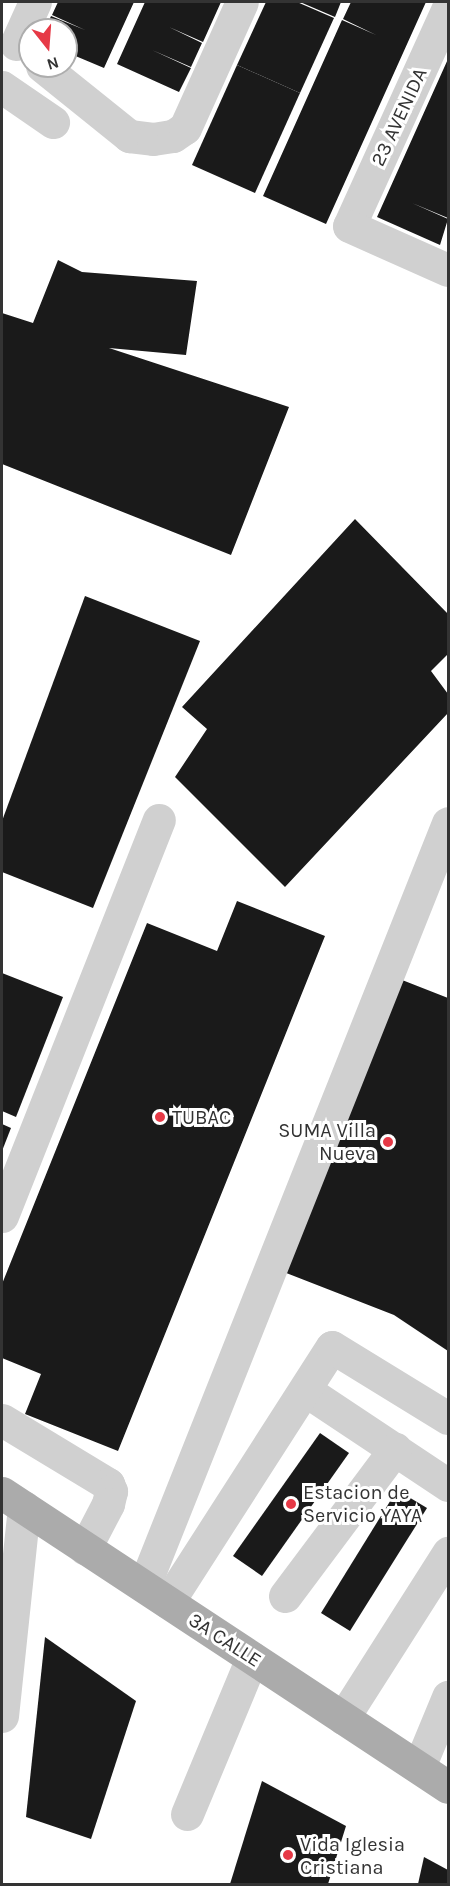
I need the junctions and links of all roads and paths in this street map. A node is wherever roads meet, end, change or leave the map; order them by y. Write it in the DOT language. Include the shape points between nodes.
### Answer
graph roads {
  1 [pos="35,2"];
  2 [pos="242,2"];
  3 [pos="448,8"];
  4 [pos="16,45"];
  5 [pos="57,78"];
  6 [pos="2,87"];
  7 [pos="53,122"];
  8 [pos="448,270"];
  9 [pos="159,820"];
  10 [pos="447,831"];
  11 [pos="2,1216"];
  12 [pos="305,1390"];
  13 [pos="448,1418"];
  14 [pos="2,1420"];
  15 [pos="394,1449"];
  16 [pos="448,1485"];
  17 [pos="13,1500"];
  18 [pos="85,1548"];
  19 [pos="448,1553"];
  20 [pos="156,1594"];
  21 [pos="285,1596"];
  22 [pos="252,1658"];
  23 [pos="446,1709"];
  24 [pos="2,1716"];
  25 [pos="343,1718"];
  26 [pos="419,1767"];
  27 [pos="448,1787"];
  28 [pos="186,1814"];
  1 -- 4 [label="street"];
  2 -- 5 [label="street" via="185,128 161,139 129,136"];
  3 -- 8 [label="street, 23 AVENIDA" via="349,226"];
  6 -- 7 [label="street"];
  9 -- 11 [label="street"];
  10 -- 20 [label="street"];
  12 -- 13 [label="street" via="332,1347"];
  12 -- 15 [label="street"];
  12 -- 20 [label="street"];
  14 -- 18 [label="street" via="108,1484 108,1504"];
  15 -- 16 [label="street"];
  15 -- 21 [label="street"];
  17 -- 18 [label="main road, 3A CALLE"];
  17 -- 24 [label="street"];
  18 -- 20 [label="main road, 3A CALLE"];
  19 -- 25 [label="street"];
  20 -- 22 [label="main road, 3A CALLE"];
  22 -- 25 [label="main road, 3A CALLE"];
  22 -- 28 [label="street"];
  23 -- 26 [label="street"];
  25 -- 26 [label="main road, 3A CALLE"];
  26 -- 27 [label="main road, 3A CALLE"];
}
